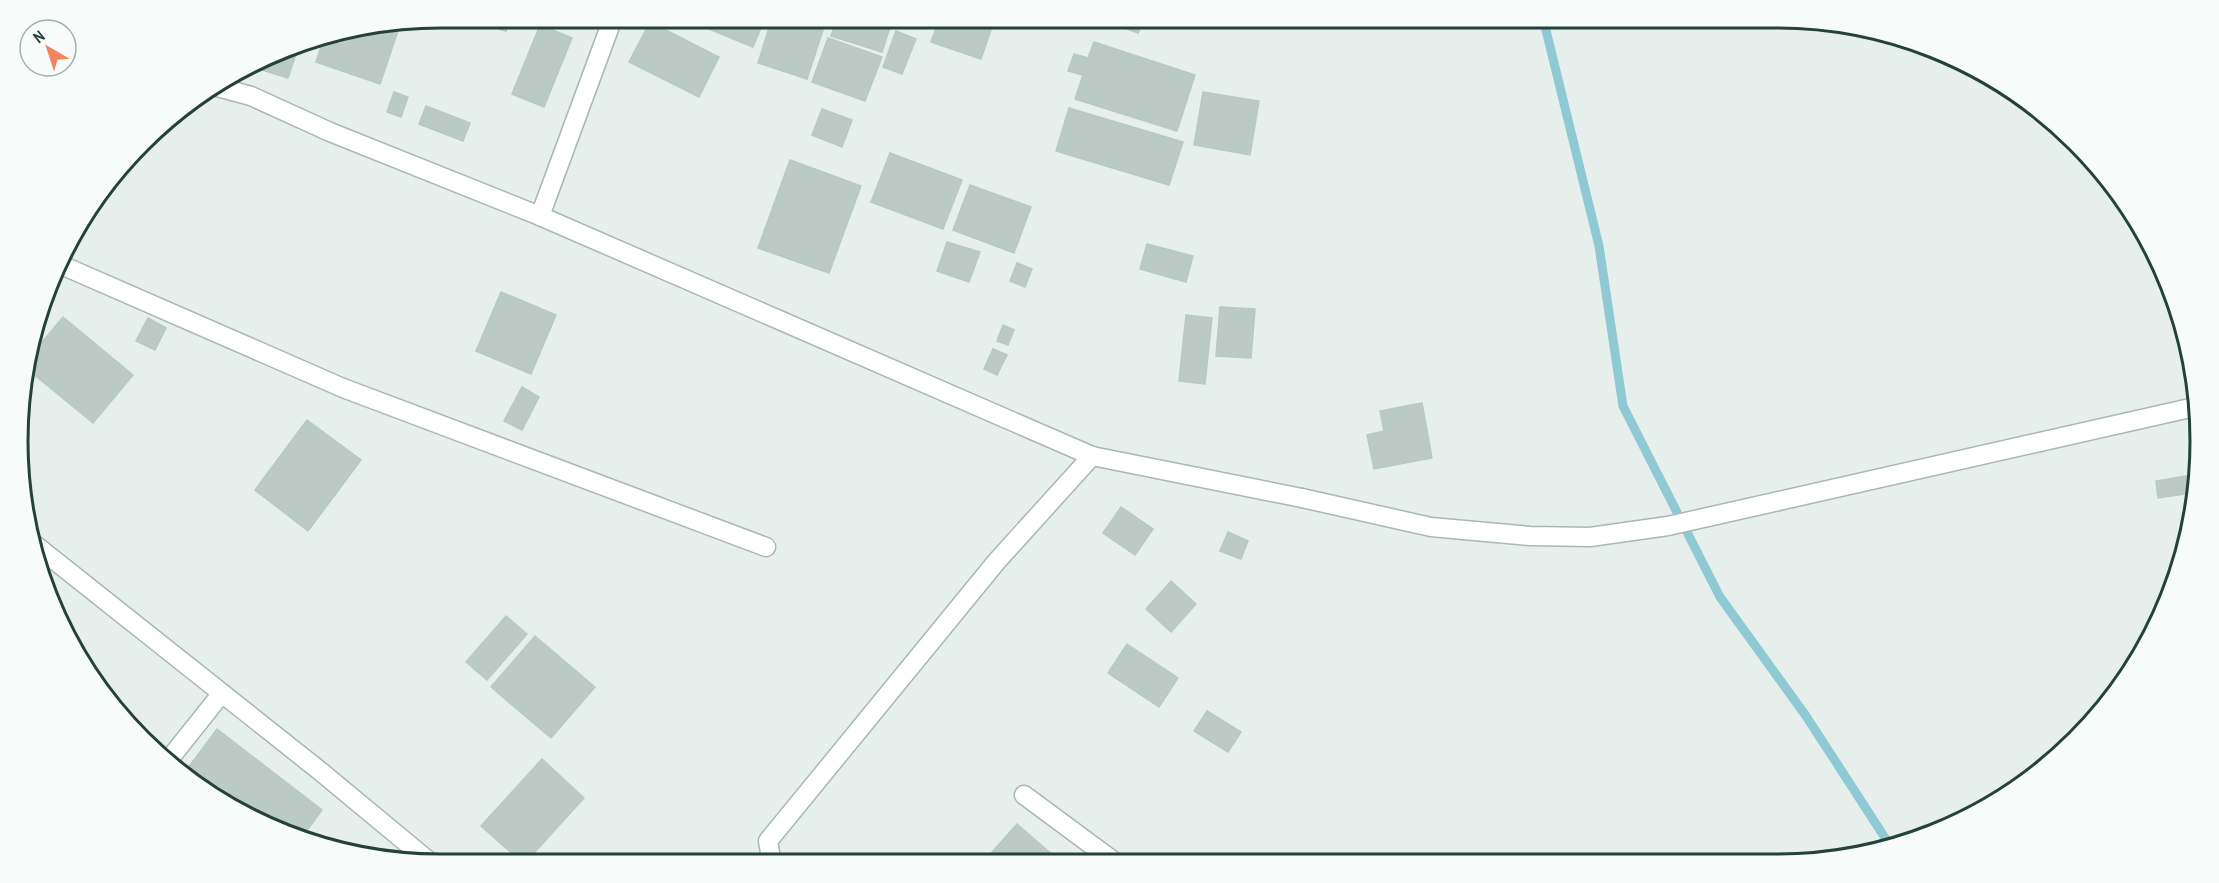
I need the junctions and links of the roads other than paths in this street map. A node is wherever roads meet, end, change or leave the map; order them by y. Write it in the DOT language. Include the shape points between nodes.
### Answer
graph roads {
  1 [pos="609,28"];
  2 [pos="226,89"];
  3 [pos="540,216"];
  4 [pos="68,266"];
  5 [pos="2189,408"];
  6 [pos="1092,456"];
  7 [pos="766,547"];
  8 [pos="44,552"];
  9 [pos="222,693"];
  10 [pos="173,755"];
  11 [pos="1024,795"];
  12 [pos="420,854"];
  13 [pos="770,854"];
  14 [pos="1104,854"];
  1 -- 3 [label="street"];
  2 -- 3 [label="street" via="251,96"];
  3 -- 6 [label="street"];
  4 -- 7 [label="street" via="343,388"];
  5 -- 6 [label="street" via="1668,526 1590,537 1431,527"];
  6 -- 13 [label="street" via="997,561 768,841"];
  8 -- 9 [label="street"];
  9 -- 10 [label="street"];
  9 -- 12 [label="street"];
  11 -- 14 [label="street"];
}
